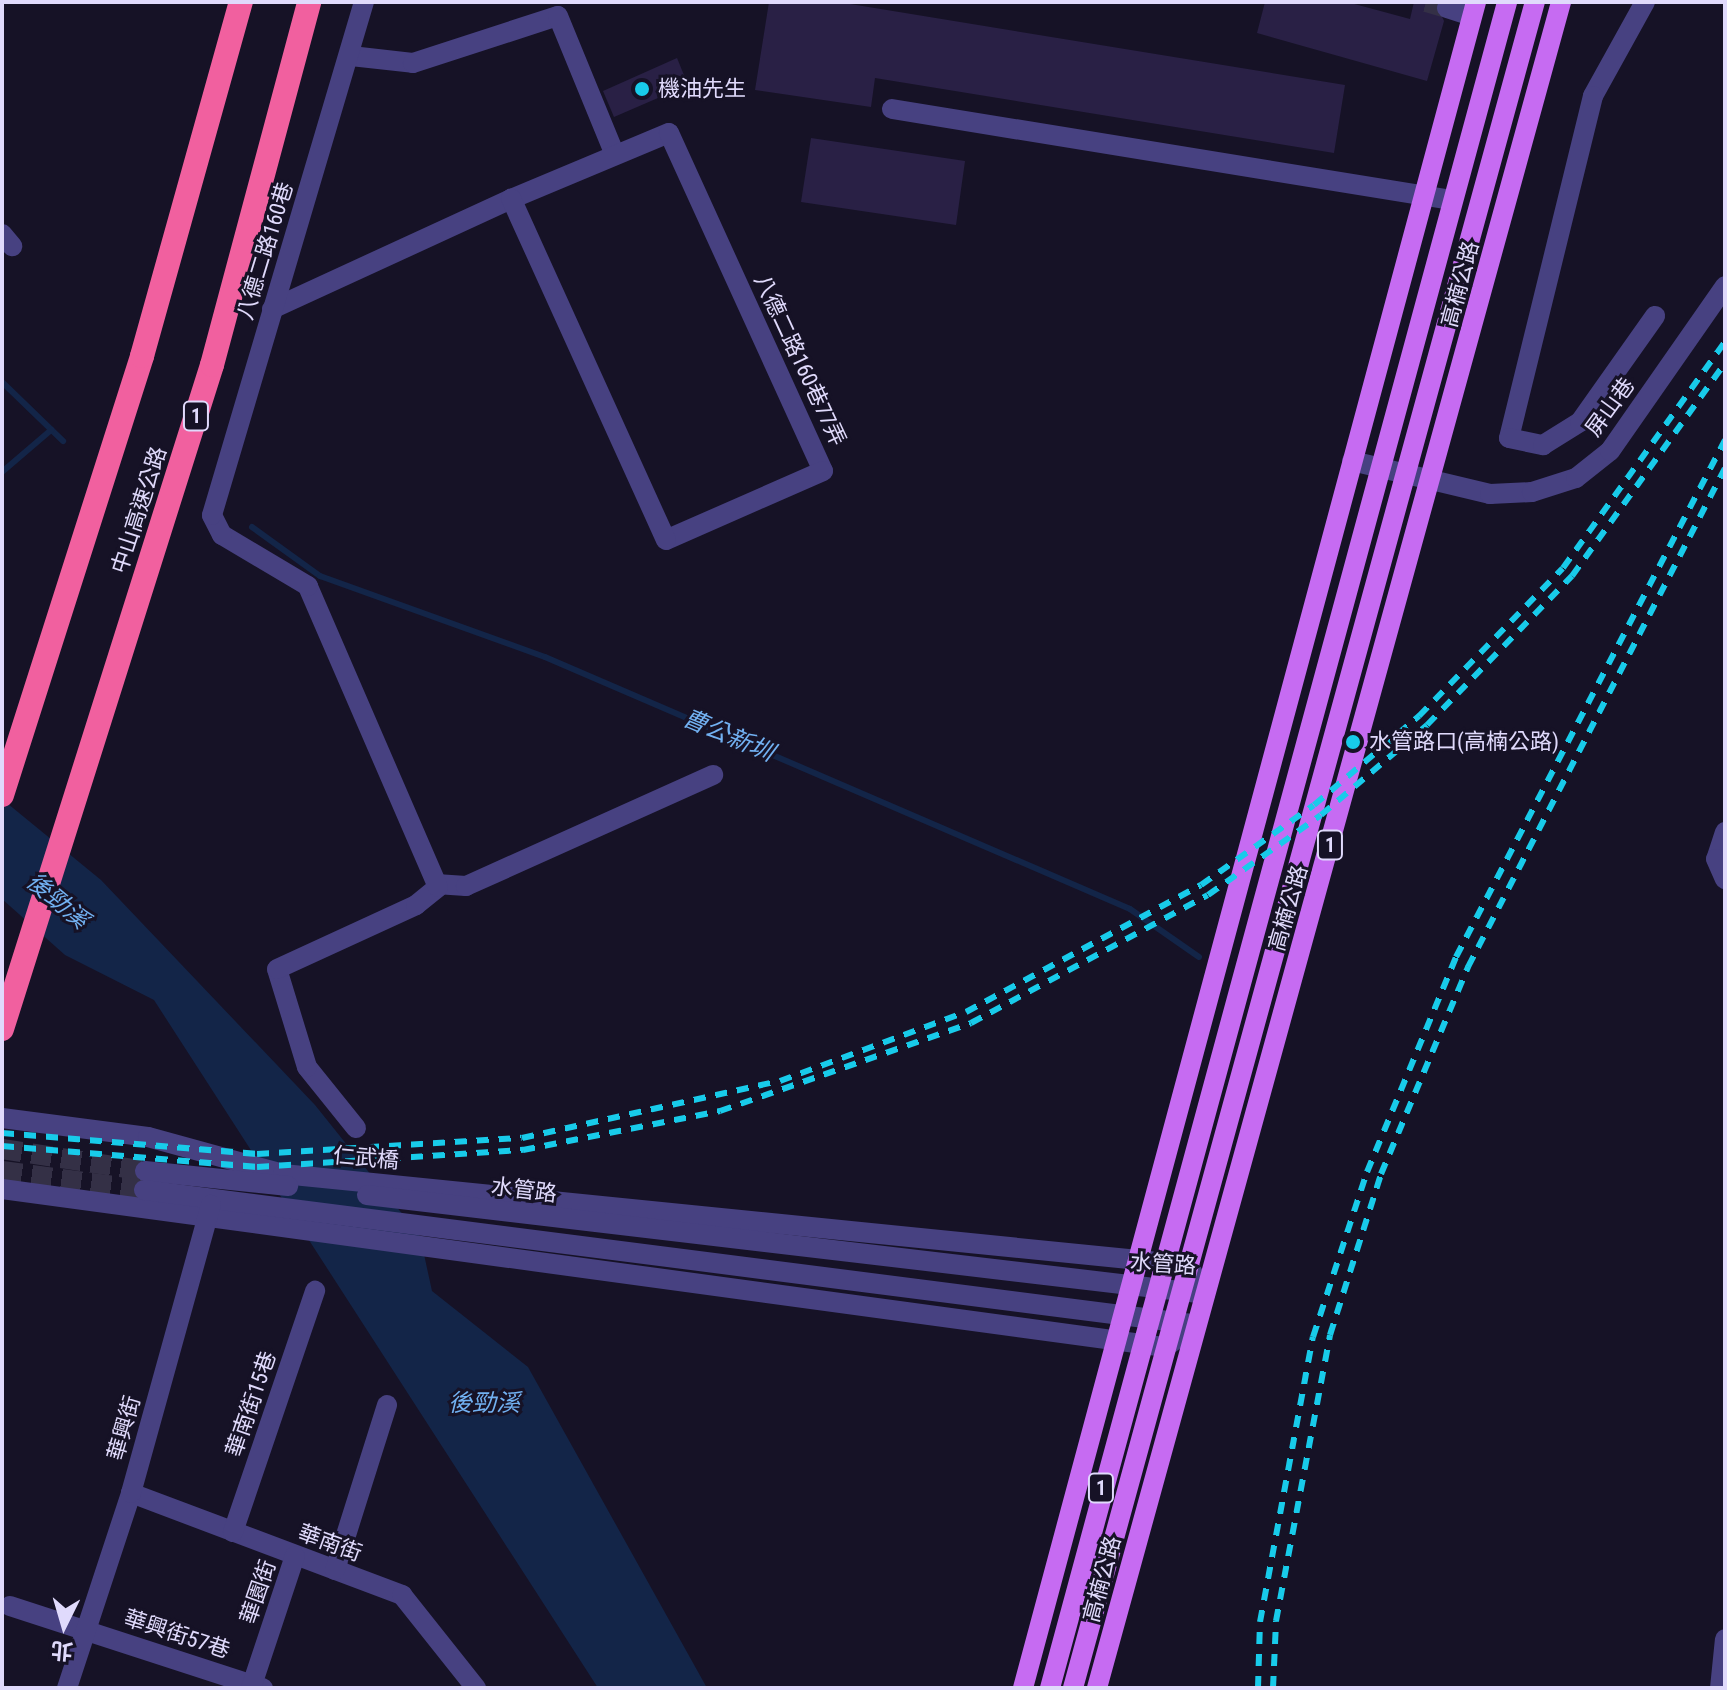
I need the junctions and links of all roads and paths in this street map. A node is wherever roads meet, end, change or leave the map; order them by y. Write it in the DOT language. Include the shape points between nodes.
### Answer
graph roads {
  1 [pos="241,2"];
  2 [pos="309,2"];
  3 [pos="364,2"];
  4 [pos="1507,2"];
  5 [pos="1535,2"];
  6 [pos="1561,2"];
  7 [pos="1645,2"];
  8 [pos="1447,8"];
  9 [pos="1474,9"];
  10 [pos="351,56"];
  11 [pos="892,109"];
  12 [pos="615,155"];
  13 [pos="1424,195"];
  14 [pos="511,199"];
  15 [pos="1451,200"];
  16 [pos="1725,286"];
  17 [pos="272,309"];
  18 [pos="1655,316"];
  19 [pos="1352,461"];
  20 [pos="1381,469"];
  21 [pos="1409,476"];
  22 [pos="1431,481"];
  23 [pos="713,775"];
  24 [pos="2,794"];
  25 [pos="1725,832"];
  26 [pos="1725,879"];
  27 [pos="436,884"];
  28 [pos="2,1029"];
  29 [pos="2,1118"];
  30 [pos="356,1128"];
  31 [pos="215,1177"];
  32 [pos="285,1180"];
  33 [pos="2,1189"];
  34 [pos="444,1196"];
  35 [pos="210,1207"];
  36 [pos="443,1237"];
  37 [pos="1139,1260"];
  38 [pos="1162,1264"];
  39 [pos="1188,1265"];
  40 [pos="1132,1286"];
  41 [pos="1155,1288"];
  42 [pos="315,1291"];
  43 [pos="1181,1291"];
  44 [pos="1205,1294"];
  45 [pos="1123,1315"];
  46 [pos="1147,1319"];
  47 [pos="1172,1321"];
  48 [pos="1196,1325"];
  49 [pos="1116,1340"];
  50 [pos="1140,1343"];
  51 [pos="1165,1347"];
  52 [pos="387,1405"];
  53 [pos="131,1493"];
  54 [pos="233,1532"];
  55 [pos="295,1556"];
  56 [pos="335,1570"];
  57 [pos="10,1606"];
  58 [pos="86,1630"];
  59 [pos="1725,1639"];
  60 [pos="255,1686"];
  61 [pos="67,1688"];
  62 [pos="476,1688"];
  63 [pos="1023,1688"];
  64 [pos="1050,1688"];
  65 [pos="1073,1688"];
  66 [pos="1097,1688"];
  67 [pos="1720,1688"];
  1 -- 24 [label="highway, 中山高速公路" via="142,356"];
  2 -- 28 [label="highway, 中山高速公路 / 1" via="212,365"];
  3 -- 10 [label="street, 八德二路160巷"];
  4 -- 15 [label="main road, 高楠公路 / 1"];
  5 -- 21 [label="main road, 高楠公路 / 1"];
  6 -- 22 [label="main road, 高楠公路 / 1"];
  7 -- 18 [label="street" via="1593,96 1509,438 1543,445 1580,422"];
  8 -- 9 [label="street"];
  9 -- 13 [label="main road, 1"];
  10 -- 12 [label="street" via="413,63 558,16"];
  10 -- 17 [label="street, 八德二路160巷"];
  11 -- 13 [label="street"];
  12 -- 14 [label="street, 八德二路160巷77弄"];
  12 -- 14 [label="street, 八德二路160巷77弄" via="669,133 823,471 666,540"];
  13 -- 15 [label="street"];
  13 -- 19 [label="main road, 1"];
  14 -- 17 [label="street, 八德二路160巷77弄"];
  15 -- 20 [label="main road, 高楠公路 / 1"];
  16 -- 22 [label="street, 屏山巷" via="1610,451 1576,478 1510,495"];
  17 -- 27 [label="street, 八德二路160巷" via="212,515 222,535 308,586"];
  19 -- 20 [label="street, 屏山巷"];
  19 -- 37 [label="main road, 1"];
  20 -- 21 [label="street, 屏山巷"];
  20 -- 38 [label="main road, 高楠公路 / 1"];
  21 -- 22 [label="street, 屏山巷"];
  21 -- 39 [label="main road, 高楠公路 / 1"];
  22 -- 44 [label="main road, 高楠公路 / 1"];
  23 -- 27 [label="street" via="466,886"];
  25 -- 26 [label="street" via="1716,859"];
  27 -- 30 [label="street" via="416,905 277,969 307,1067"];
  29 -- 32 [label="street" via="148,1137"];
  31 -- 32 [label="street"];
  31 -- 35 [label="street, 華興街"];
  31 -- 35 [label="street" via="144,1180"];
  32 -- 34 [label="street, 仁武橋"];
  33 -- 35 [label="street"];
  34 -- 37 [label="street, 水管路"];
  34 -- 40 [label="street, 水管路"];
  35 -- 36 [label="street"];
  35 -- 53 [label="street, 華興街"];
  36 -- 45 [label="street"];
  36 -- 49 [label="street"];
  37 -- 38 [label="street, 水管路"];
  37 -- 40 [label="main road, 1"];
  38 -- 39 [label="street, 水管路"];
  38 -- 41 [label="main road, 高楠公路 / 1"];
  39 -- 43 [label="main road, 高楠公路 / 1"];
  39 -- 44 [label="street, 水管路"];
  40 -- 41 [label="street, 水管路"];
  40 -- 45 [label="main road, 1"];
  41 -- 43 [label="street, 水管路"];
  41 -- 46 [label="main road, 高楠公路 / 1"];
  42 -- 54 [label="street, 華南街15巷"];
  43 -- 44 [label="street, 水管路"];
  43 -- 47 [label="main road, 高楠公路 / 1"];
  44 -- 48 [label="main road, 高楠公路 / 1"];
  45 -- 46 [label="street"];
  45 -- 49 [label="main road, 1"];
  46 -- 47 [label="street"];
  46 -- 50 [label="main road, 高楠公路 / 1"];
  47 -- 48 [label="street"];
  47 -- 51 [label="main road, 高楠公路 / 1"];
  48 -- 51 [label="street"];
  48 -- 66 [label="main road, 高楠公路 / 1"];
  49 -- 50 [label="street"];
  49 -- 63 [label="main road, 1"];
  50 -- 51 [label="street"];
  50 -- 64 [label="main road, 高楠公路 / 1"];
  51 -- 65 [label="main road, 高楠公路 / 1"];
  52 -- 56 [label="street"];
  53 -- 54 [label="street, 華南街"];
  53 -- 58 [label="street, 華興街"];
  54 -- 55 [label="street, 華南街"];
  55 -- 56 [label="street, 華南街"];
  55 -- 60 [label="street, 華園街"];
  56 -- 62 [label="street, 華南街" via="402,1595"];
  57 -- 58 [label="street, 華興街57巷"];
  58 -- 60 [label="street, 華興街57巷"];
  58 -- 61 [label="street, 華興街"];
  59 -- 67 [label="street"];
}
